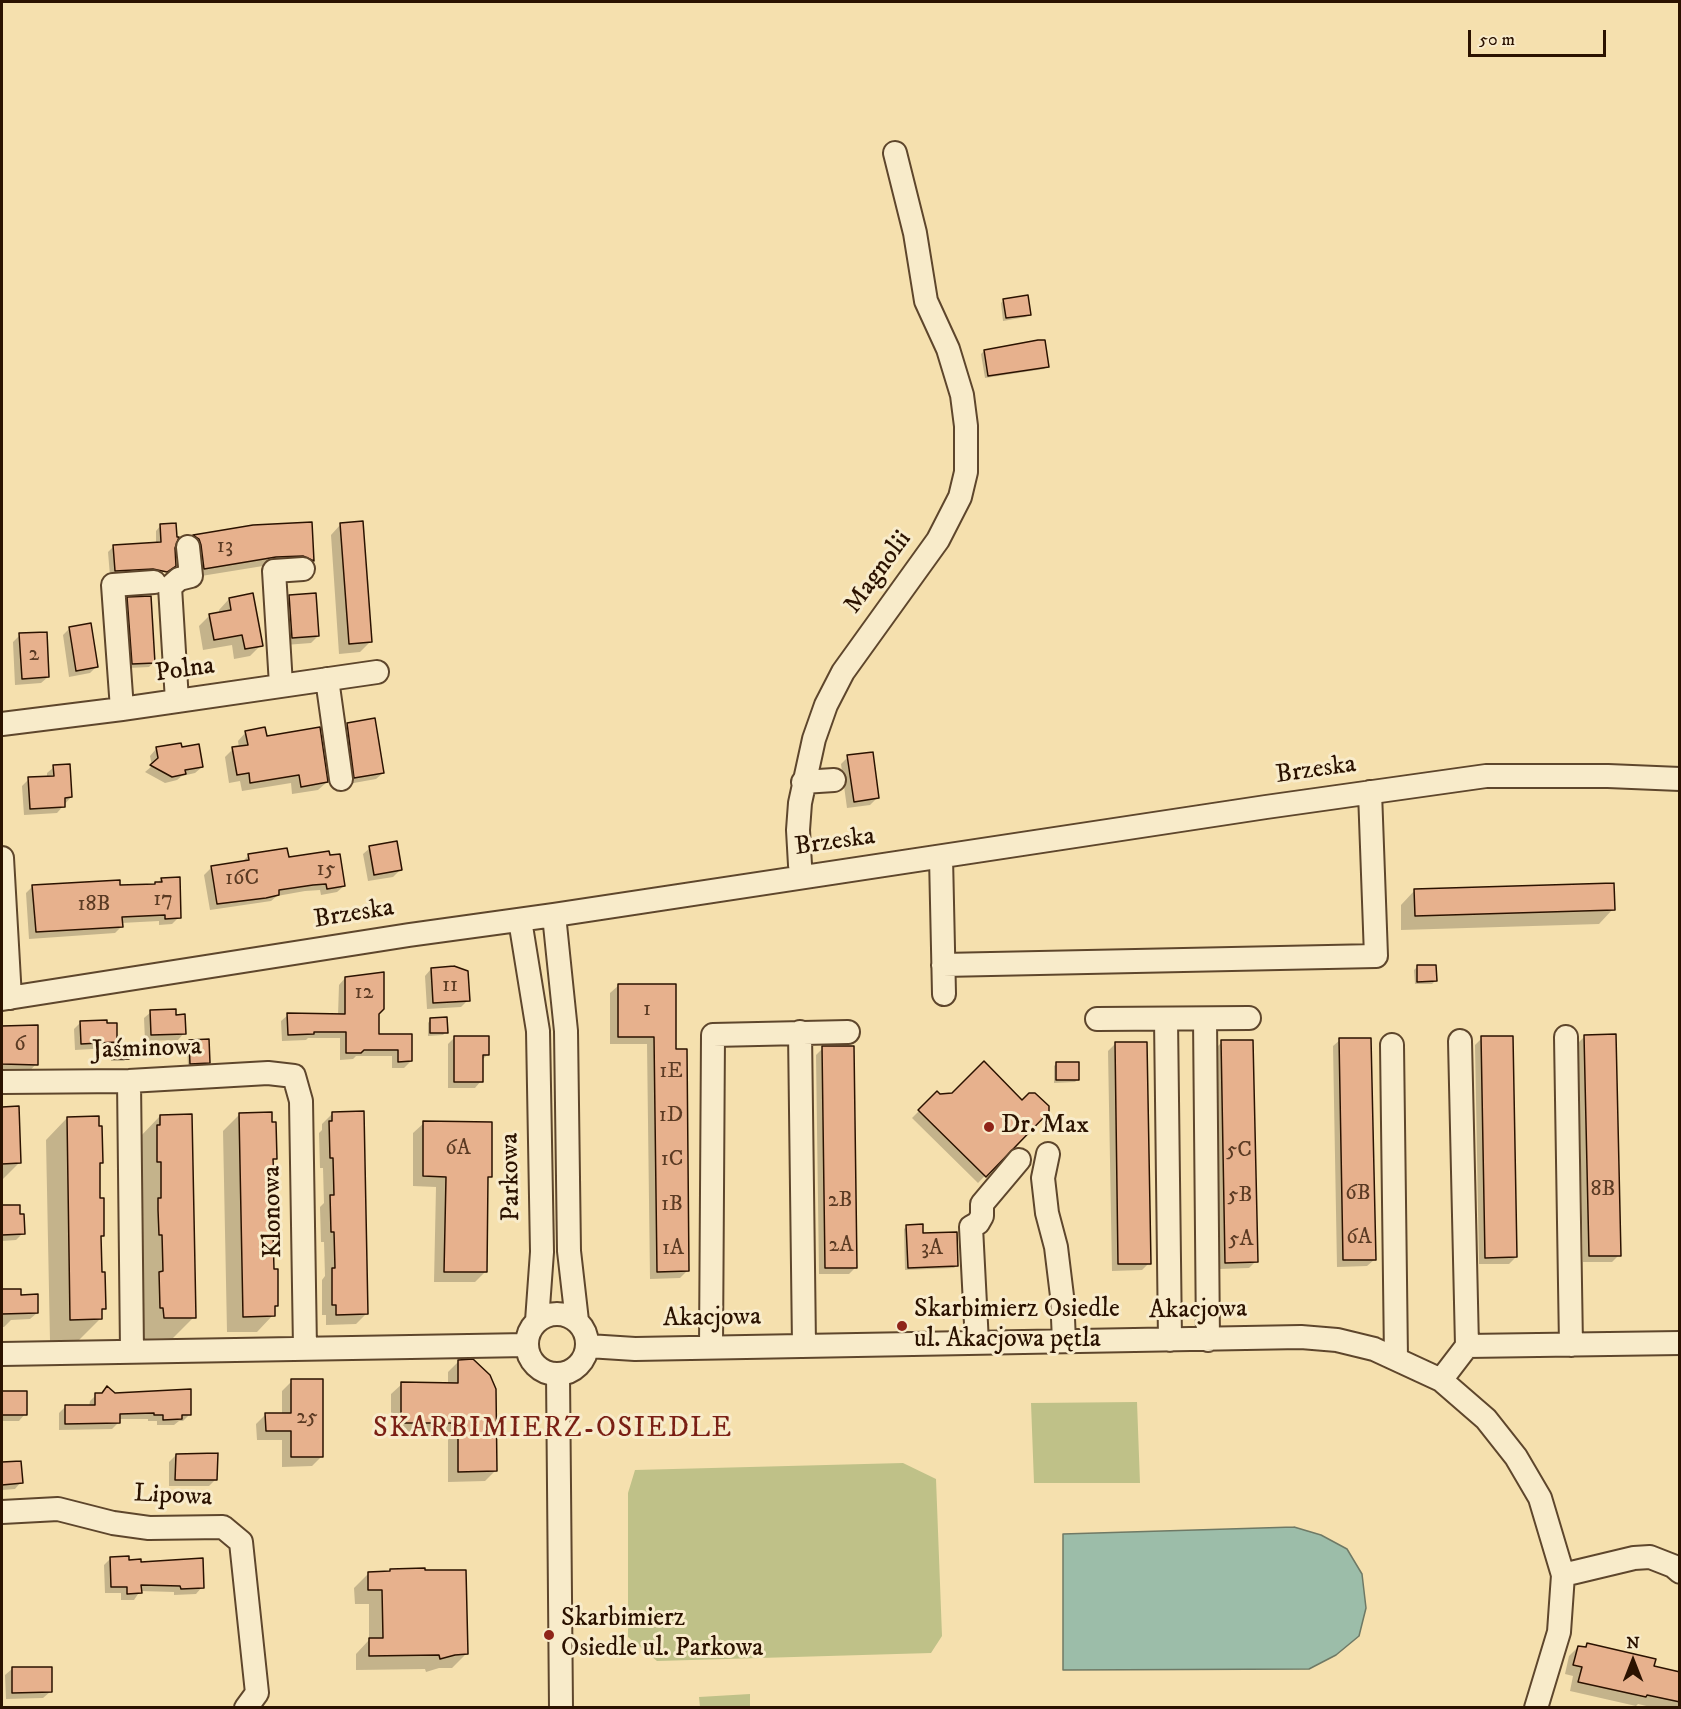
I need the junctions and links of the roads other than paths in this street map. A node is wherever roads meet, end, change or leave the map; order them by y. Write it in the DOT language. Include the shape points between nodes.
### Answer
graph roads {
  1 [pos="895,153"];
  2 [pos="188,547"];
  3 [pos="303,569"];
  4 [pos="154,582"];
  5 [pos="377,672"];
  6 [pos="327,679"];
  7 [pos="281,686"];
  8 [pos="177,701"];
  9 [pos="122,709"];
  10 [pos="2,724"];
  11 [pos="341,779"];
  12 [pos="1680,779"];
  13 [pos="834,780"];
  14 [pos="803,782"];
  15 [pos="1370,792"];
  16 [pos="941,857"];
  17 [pos="2,858"];
  18 [pos="802,876"];
  19 [pos="554,915"];
  20 [pos="520,920"];
  21 [pos="943,965"];
  22 [pos="944,994"];
  23 [pos="6,999"];
  24 [pos="1249,1018"];
  25 [pos="1097,1019"];
  26 [pos="1166,1019"];
  27 [pos="1205,1019"];
  28 [pos="538,1031"];
  29 [pos="566,1031"];
  30 [pos="801,1032"];
  31 [pos="848,1032"];
  32 [pos="1566,1037"];
  33 [pos="1460,1041"];
  34 [pos="1392,1045"];
  35 [pos="294,1076"];
  36 [pos="129,1081"];
  37 [pos="2,1082"];
  38 [pos="1048,1154"];
  39 [pos="1019,1160"];
  40 [pos="541,1194"];
  41 [pos="568,1194"];
  42 [pos="537,1321"];
  43 [pos="577,1321"];
  44 [pos="1170,1340"];
  45 [pos="1208,1340"];
  46 [pos="1064,1341"];
  47 [pos="977,1343"];
  48 [pos="1680,1343"];
  49 [pos="526,1345"];
  50 [pos="804,1345"];
  51 [pos="588,1346"];
  52 [pos="1467,1346"];
  53 [pos="1571,1346"];
  54 [pos="711,1347"];
  55 [pos="305,1348"];
  56 [pos="132,1351"];
  57 [pos="2,1354"];
  58 [pos="1396,1358"];
  59 [pos="558,1374"];
  60 [pos="1441,1380"];
  61 [pos="2,1512"];
  62 [pos="1680,1572"];
  63 [pos="1563,1575"];
  64 [pos="246,1707"];
  65 [pos="561,1707"];
  66 [pos="1536,1707"];
  1 -- 14 [label="street, Magnolii" via="915,233 926,301 948,350 962,395 966,472 960,497 938,540 843,672 826,705"];
  2 -- 8 [label="street" via="190,576 170,587"];
  3 -- 7 [label="street" via="274,571"];
  4 -- 9 [label="street" via="113,585"];
  5 -- 6 [label="street, Polna"];
  6 -- 7 [label="street, Polna"];
  6 -- 11 [label="street"];
  7 -- 8 [label="street, Polna"];
  8 -- 9 [label="street, Polna"];
  9 -- 10 [label="street, Polna"];
  12 -- 15 [label="street, Brzeska" via="1486,776"];
  13 -- 14 [label="street"];
  14 -- 18 [label="street, Magnolii" via="798,830"];
  15 -- 16 [label="street, Brzeska"];
  15 -- 21 [label="street" via="1376,956"];
  16 -- 18 [label="street, Brzeska"];
  16 -- 21 [label="street"];
  17 -- 23 [label="street"];
  18 -- 19 [label="street, Brzeska"];
  19 -- 20 [label="street, Brzeska"];
  19 -- 29 [label="street"];
  20 -- 23 [label="street, Brzeska"];
  20 -- 28 [label="street, Parkowa"];
  21 -- 22 [label="street"];
  24 -- 27 [label="street"];
  25 -- 26 [label="street"];
  26 -- 27 [label="street"];
  26 -- 44 [label="street"];
  27 -- 45 [label="street"];
  28 -- 29 [label="street"];
  28 -- 40 [label="street, Parkowa"];
  29 -- 41 [label="street"];
  30 -- 31 [label="street"];
  30 -- 50 [label="street"];
  30 -- 54 [label="street" via="713,1035"];
  32 -- 53 [label="street"];
  33 -- 52 [label="street"];
  34 -- 58 [label="street"];
  35 -- 36 [label="street, Jaśminowa" via="268,1073"];
  35 -- 55 [label="street, Klonowa" via="301,1101"];
  36 -- 37 [label="street, Jaśminowa"];
  36 -- 56 [label="street"];
  38 -- 46 [label="street" via="1043,1178 1056,1247"];
  39 -- 47 [label="street" via="982,1204 982,1216 971,1227"];
  40 -- 41 [label="street"];
  40 -- 42 [label="street, Parkowa"];
  41 -- 43 [label="street" via="568,1251"];
  42 -- 43 [label="street" via="561,1314"];
  42 -- 49 [label="street"];
  43 -- 51 [label="street"];
  44 -- 45 [label="street, Akacjowa"];
  44 -- 46 [label="street, Akacjowa"];
  45 -- 58 [label="street, Akacjowa" via="1328,1339"];
  46 -- 47 [label="street, Akacjowa"];
  47 -- 50 [label="street, Akacjowa"];
  48 -- 53 [label="street"];
  49 -- 55 [label="street"];
  49 -- 59 [label="street" via="533,1363"];
  50 -- 54 [label="street, Akacjowa"];
  51 -- 54 [label="street, Akacjowa"];
  51 -- 59 [label="street" via="575,1369"];
  52 -- 53 [label="street"];
  52 -- 60 [label="street"];
  55 -- 56 [label="street"];
  56 -- 57 [label="street"];
  58 -- 60 [label="street, Akacjowa"];
  59 -- 65 [label="street"];
  60 -- 63 [label="street, Akacjowa" via="1486,1419 1516,1456 1540,1498"];
  61 -- 64 [label="street, Lipowa" via="58,1509 149,1528 223,1527 241,1542 257,1694"];
  62 -- 63 [label="street" via="1650,1557"];
  63 -- 66 [label="street, Akacjowa" via="1559,1632"];
}
